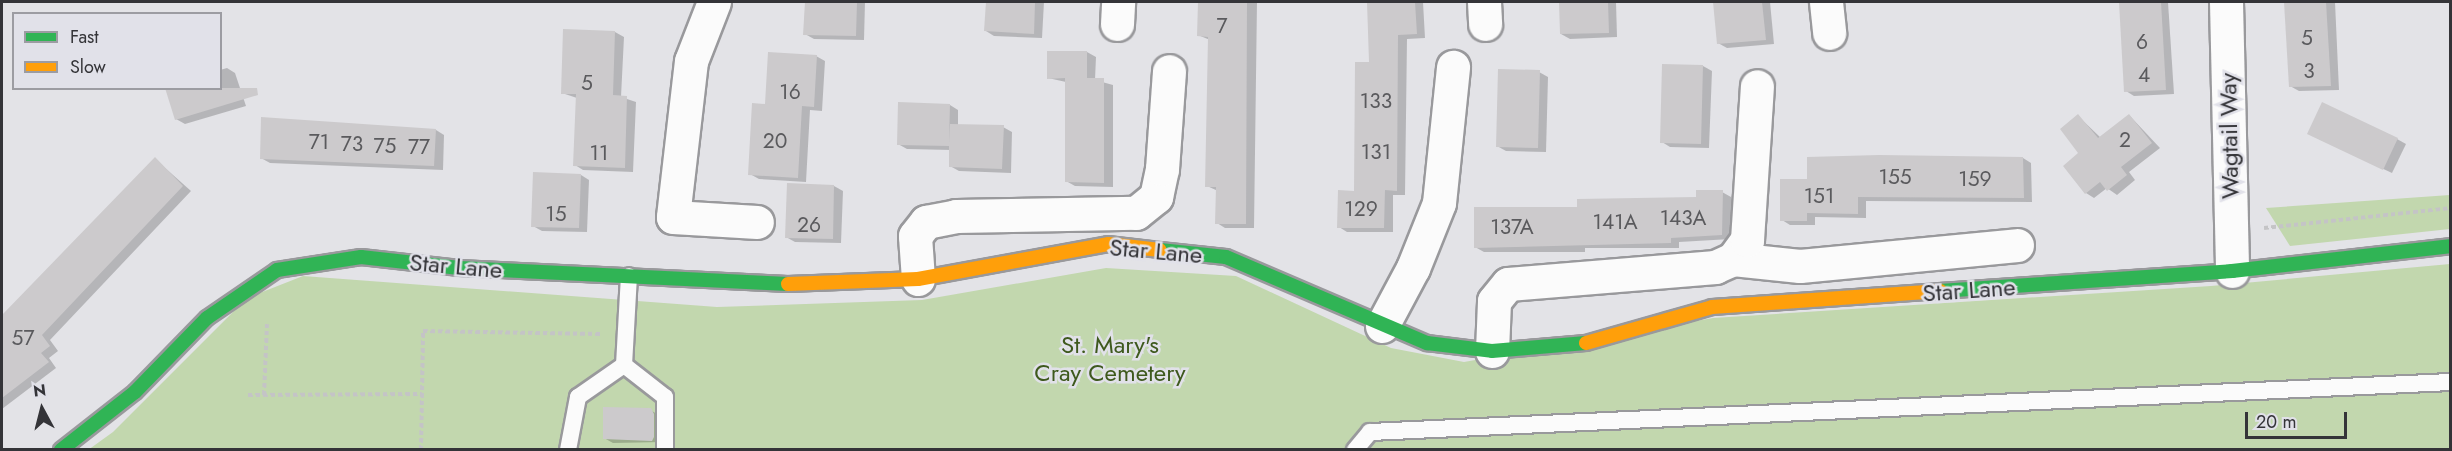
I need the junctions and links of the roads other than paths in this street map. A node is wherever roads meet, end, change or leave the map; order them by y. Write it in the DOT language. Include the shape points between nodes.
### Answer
graph roads {
  1 [pos="714,2"];
  2 [pos="1826,2"];
  3 [pos="2226,2"];
  4 [pos="1829,33"];
  5 [pos="1453,67"];
  6 [pos="1169,71"];
  7 [pos="1757,86"];
  8 [pos="757,222"];
  9 [pos="2018,245"];
  10 [pos="2451,246"];
  11 [pos="1733,259"];
  12 [pos="2232,271"];
  13 [pos="629,276"];
  14 [pos="918,279"];
  15 [pos="1382,326"];
  16 [pos="1492,351"];
  17 [pos="624,364"];
  18 [pos="2451,382"];
  19 [pos="61,450"];
  20 [pos="568,450"];
  21 [pos="665,450"];
  22 [pos="1355,450"];
  1 -- 8 [label="street" via="691,61 673,217"];
  2 -- 4 [label="street"];
  3 -- 12 [label="street, Wagtail Way"];
  5 -- 15 [label="street" via="1439,203 1413,268"];
  6 -- 14 [label="street, Star Lane" via="1162,169 1156,197 1149,203 1136,213 956,216 926,222 915,236"];
  7 -- 11 [label="street" via="1747,240"];
  9 -- 11 [label="street, Star Lane" via="1800,266"];
  10 -- 12 [label="street, Star Lane"];
  11 -- 16 [label="street, Star Lane" via="1715,267 1508,284 1494,301"];
  12 -- 16 [label="street, Star Lane" via="1712,307 1592,344"];
  13 -- 14 [label="street, Star Lane" via="794,284"];
  13 -- 17 [label="lane"];
  13 -- 19 [label="street, Star Lane" via="459,267 361,257 277,270 207,318 135,392"];
  14 -- 15 [label="street, Star Lane" via="1108,244 1226,257"];
  15 -- 16 [label="street, Star Lane" via="1427,343"];
  17 -- 20 [label="lane" via="578,397"];
  17 -- 21 [label="lane" via="665,397"];
  18 -- 22 [label="lane" via="1370,432"];
}
